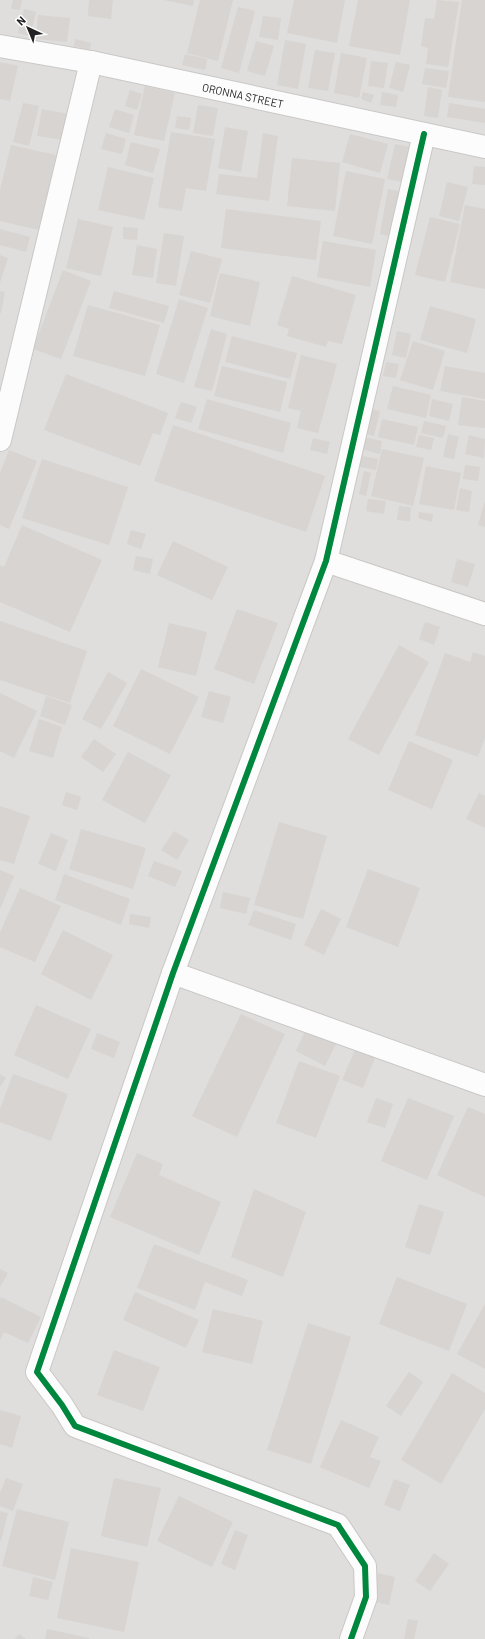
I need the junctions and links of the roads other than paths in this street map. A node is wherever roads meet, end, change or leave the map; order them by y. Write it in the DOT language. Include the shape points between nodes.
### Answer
graph roads {
  1 [pos="0,46"];
  2 [pos="91,62"];
  3 [pos="424,134"];
  4 [pos="485,147"];
  5 [pos="0,440"];
  6 [pos="326,560"];
  7 [pos="485,614"];
  8 [pos="173,973"];
  9 [pos="485,1085"];
  10 [pos="351,1639"];
  1 -- 2 [label="street, ORONNA STREET"];
  2 -- 3 [label="street, ORONNA STREET"];
  2 -- 5 [label="street"];
  3 -- 4 [label="street, ORONNA STREET"];
  3 -- 6 [label="street"];
  6 -- 7 [label="street"];
  6 -- 8 [label="street"];
  8 -- 9 [label="street"];
  8 -- 10 [label="street" via="37,1372 75,1426 338,1525 365,1566 366,1597"];
}
